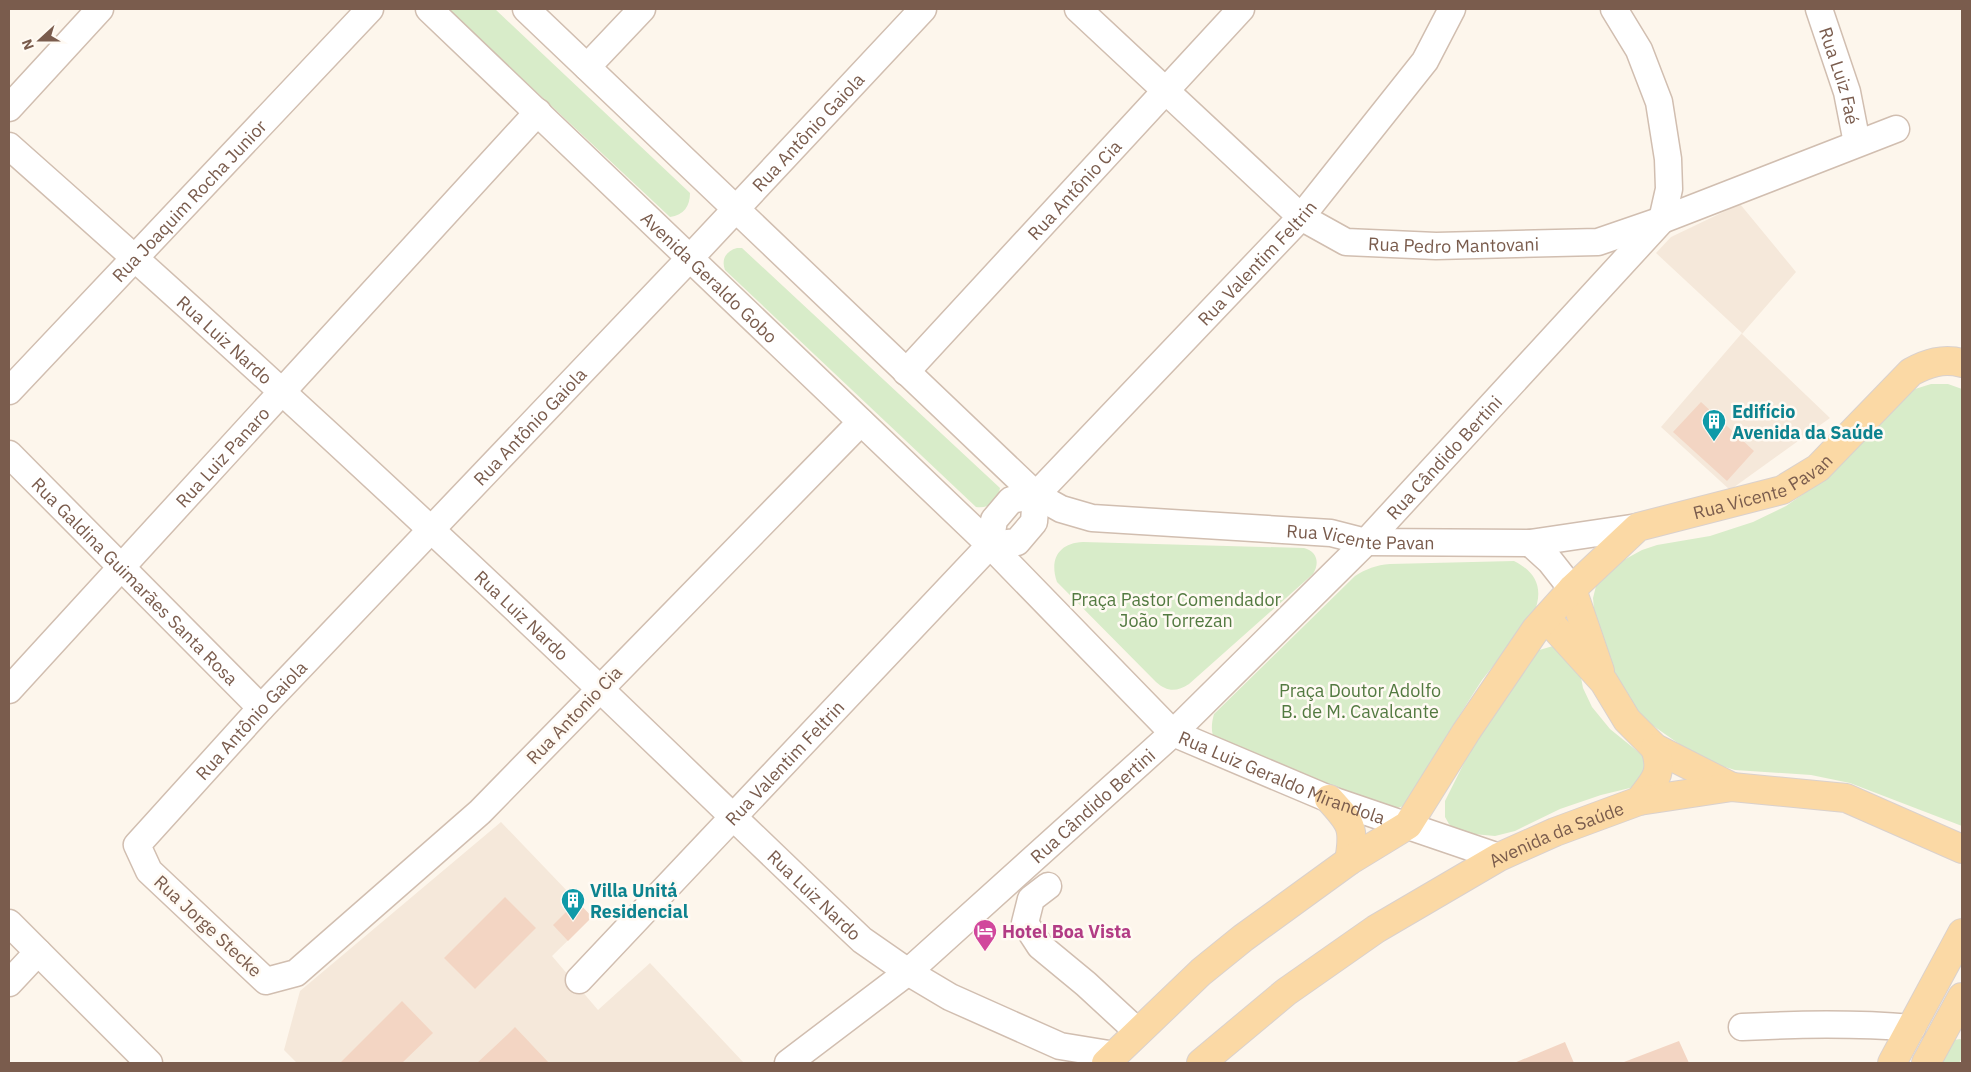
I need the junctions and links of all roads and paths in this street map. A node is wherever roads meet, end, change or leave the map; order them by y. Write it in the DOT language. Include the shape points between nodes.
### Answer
graph roads {
  1 [pos="76,9"];
  2 [pos="100,9"];
  3 [pos="370,9"];
  4 [pos="430,9"];
  5 [pos="526,9"];
  6 [pos="642,9"];
  7 [pos="923,9"];
  8 [pos="1078,9"];
  9 [pos="1241,9"];
  10 [pos="1452,9"];
  11 [pos="1614,9"];
  12 [pos="1819,9"];
  13 [pos="587,67"];
  14 [pos="9,81"];
  15 [pos="1166,91"];
  16 [pos="9,108"];
  17 [pos="538,112"];
  18 [pos="1896,129"];
  19 [pos="1858,143"];
  20 [pos="9,146"];
  21 [pos="735,208"];
  22 [pos="1301,217"];
  23 [pos="1662,220"];
  24 [pos="135,258"];
  25 [pos="690,258"];
  26 [pos="1962,363"];
  27 [pos="906,372"];
  28 [pos="9,391"];
  29 [pos="281,392"];
  30 [pos="861,422"];
  31 [pos="9,454"];
  32 [pos="1036,495"];
  33 [pos="1638,527"];
  34 [pos="430,530"];
  35 [pos="1366,542"];
  36 [pos="1530,543"];
  37 [pos="990,545"];
  38 [pos="121,567"];
  39 [pos="1572,589"];
  40 [pos="1546,618"];
  41 [pos="1604,682"];
  42 [pos="599,688"];
  43 [pos="9,690"];
  44 [pos="261,708"];
  45 [pos="1173,733"];
  46 [pos="1655,748"];
  47 [pos="1732,787"];
  48 [pos="1329,799"];
  49 [pos="1639,801"];
  50 [pos="732,817"];
  51 [pos="1408,825"];
  52 [pos="138,845"];
  53 [pos="1962,850"];
  54 [pos="1499,857"];
  55 [pos="1349,861"];
  56 [pos="1048,886"];
  57 [pos="9,923"];
  58 [pos="1962,933"];
  59 [pos="38,952"];
  60 [pos="908,972"];
  61 [pos="579,980"];
  62 [pos="266,981"];
  63 [pos="9,983"];
  64 [pos="1926,1002"];
  65 [pos="1959,1013"];
  66 [pos="1742,1027"];
  67 [pos="1912,1028"];
  68 [pos="1138,1032"];
  69 [pos="1060,1046"];
  70 [pos="1110,1059"];
  71 [pos="149,1063"];
  72 [pos="788,1063"];
  73 [pos="1080,1063"];
  74 [pos="1202,1063"];
  75 [pos="1892,1063"];
  76 [pos="1926,1063"];
  1 -- 14 [label="street"];
  2 -- 16 [label="street"];
  3 -- 24 [label="street, Rua Joaquim Rocha Junior"];
  4 -- 17 [label="street, Avenida Geraldo Gobo"];
  5 -- 13 [label="street"];
  6 -- 13 [label="street"];
  7 -- 21 [label="street, Rua Antônio Gaiola"];
  8 -- 15 [label="street, Rua Pedro Mantovani"];
  9 -- 15 [label="street, Rua Antônio Cia"];
  10 -- 22 [label="street, Rua Valentim Feltrin" via="1425,60"];
  11 -- 23 [label="street" via="1639,50 1659,102 1670,190"];
  12 -- 19 [label="street, Rua Luiz Faé" via="1847,92"];
  13 -- 21 [label="street"];
  15 -- 22 [label="street, Rua Pedro Mantovani"];
  15 -- 27 [label="street, Rua Antônio Cia"];
  17 -- 25 [label="street, Avenida Geraldo Gobo"];
  17 -- 29 [label="street, Rua Luiz Panaro"];
  18 -- 19 [label="street, Rua Pedro Mantovani"];
  19 -- 23 [label="street, Rua Pedro Mantovani"];
  20 -- 24 [label="street, Rua Luiz Nardo"];
  21 -- 25 [label="street, Rua Antônio Gaiola"];
  21 -- 27 [label="street"];
  22 -- 23 [label="street, Rua Pedro Mantovani" via="1346,242 1436,246 1598,242"];
  22 -- 32 [label="street, Rua Valentim Feltrin"];
  23 -- 35 [label="street, Rua Cândido Bertini"];
  24 -- 28 [label="street, Rua Joaquim Rocha Junior"];
  24 -- 29 [label="street, Rua Luiz Nardo"];
  25 -- 30 [label="street, Avenida Geraldo Gobo"];
  25 -- 34 [label="street, Rua Antônio Gaiola"];
  26 -- 33 [label="main road, Rua Vicente Pavan" via="1936,361 1911,372 1818,468 1782,490"];
  27 -- 32 [label="street"];
  29 -- 34 [label="street, Rua Luiz Nardo"];
  29 -- 38 [label="street, Rua Luiz Panaro"];
  30 -- 37 [label="street, Avenida Geraldo Gobo"];
  30 -- 42 [label="street, Rua Antonio Cia"];
  31 -- 38 [label="street, Rua Galdina Guimarães Santa Rosa"];
  32 -- 35 [label="street, Rua Vicente Pavan" via="1061,509 1092,518 1331,533"];
  32 -- 37 [label="street" via="1011,500 994,520"];
  33 -- 36 [label="street, Rua Vicente Pavan"];
  33 -- 39 [label="main road"];
  34 -- 42 [label="street, Rua Luiz Nardo"];
  34 -- 44 [label="street, Rua Antônio Gaiola"];
  35 -- 36 [label="street, Rua Vicente Pavan"];
  35 -- 45 [label="street, Rua Cândido Bertini"];
  36 -- 39 [label="street"];
  37 -- 45 [label="street, Rua Luiz Geraldo Mirandola"];
  37 -- 50 [label="street, Rua Valentim Feltrin"];
  38 -- 43 [label="street, Rua Luiz Panaro"];
  38 -- 44 [label="street, Rua Galdina Guimarães Santa Rosa"];
  39 -- 40 [label="main road"];
  39 -- 41 [label="main road"];
  40 -- 41 [label="main road"];
  40 -- 51 [label="main road" via="1466,732"];
  41 -- 46 [label="main road" via="1627,720"];
  42 -- 50 [label="street, Rua Luiz Nardo"];
  42 -- 62 [label="street, Rua Antonio Cia" via="480,812 296,973"];
  44 -- 52 [label="street, Rua Antônio Gaiola"];
  45 -- 48 [label="street, Rua Luiz Geraldo Mirandola"];
  45 -- 60 [label="street, Rua Cândido Bertini"];
  46 -- 47 [label="main road"];
  46 -- 49 [label="main road" via="1659,772"];
  47 -- 49 [label="main road, Avenida da Saúde"];
  47 -- 53 [label="main road, Avenida da Saúde" via="1846,798"];
  48 -- 51 [label="street, Rua Luiz Geraldo Mirandola"];
  48 -- 55 [label="main road" via="1347,819 1352,832"];
  49 -- 54 [label="main road, Avenida da Saúde"];
  50 -- 60 [label="street, Rua Luiz Nardo" via="862,940"];
  50 -- 61 [label="street, Rua Valentim Feltrin"];
  51 -- 54 [label="street, Rua Luiz Geraldo Mirandola"];
  51 -- 55 [label="main road"];
  52 -- 62 [label="street, Rua Jorge Stecke" via="149,871"];
  54 -- 74 [label="main road, Avenida da Saúde" via="1376,929 1286,992"];
  55 -- 68 [label="main road" via="1201,972"];
  56 -- 68 [label="street" via="1031,899 1025,923 1040,946"];
  57 -- 59 [label="street"];
  58 -- 64 [label="main road"];
  59 -- 63 [label="street"];
  59 -- 71 [label="street"];
  60 -- 69 [label="street, Rua Luiz Nardo" via="950,997"];
  60 -- 72 [label="street, Rua Cândido Bertini"];
  64 -- 65 [label="main road"];
  64 -- 67 [label="main road"];
  65 -- 76 [label="main road"];
  66 -- 67 [label="street" via="1860,1024"];
  67 -- 75 [label="main road"];
  68 -- 70 [label="main road"];
  69 -- 70 [label="street, Rua Luiz Nardo"];
  69 -- 73 [label="street, Rua Luiz Nardo"];
}
